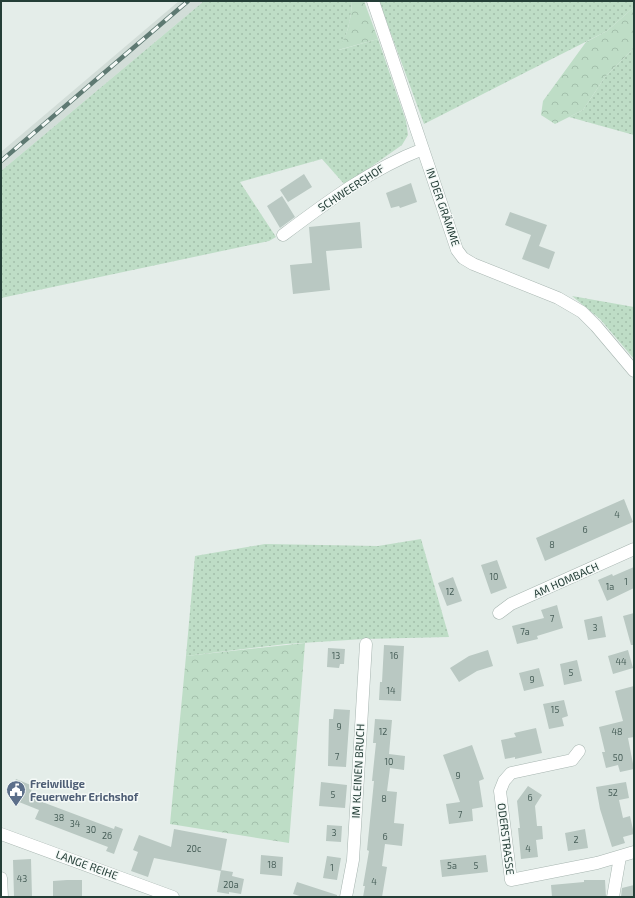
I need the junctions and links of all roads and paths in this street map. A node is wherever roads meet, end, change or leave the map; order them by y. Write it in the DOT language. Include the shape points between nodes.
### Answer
graph roads {
  1 [pos="373,1"];
  2 [pos="423,149"];
  3 [pos="283,235"];
  4 [pos="634,371"];
  5 [pos="634,549"];
  6 [pos="499,613"];
  7 [pos="366,644"];
  8 [pos="579,751"];
  9 [pos="1,834"];
  10 [pos="634,852"];
  11 [pos="620,857"];
  12 [pos="1,878"];
  13 [pos="2,897"];
  14 [pos="173,897"];
  15 [pos="346,897"];
  16 [pos="613,897"];
  1 -- 2 [label="street, IN DER GRÄMME"];
  2 -- 3 [label="street, SCHWEERSHOF" via="397,159 372,173"];
  2 -- 4 [label="street, IN DER GRÄMME" via="457,250 463,258 509,280 558,298 582,312"];
  5 -- 6 [label="street, AM HOMBACH" via="511,604"];
  7 -- 15 [label="street, IM KLEINEN BRUCH" via="352,860"];
  8 -- 11 [label="street, ODERSTRASSE" via="572,760 511,774 504,781 500,791 511,880 597,864"];
  9 -- 14 [label="street, LANGE REIHE"];
  10 -- 11 [label="street, ODERSTRASSE"];
  11 -- 16 [label="street"];
  12 -- 13 [label="street"];
}
